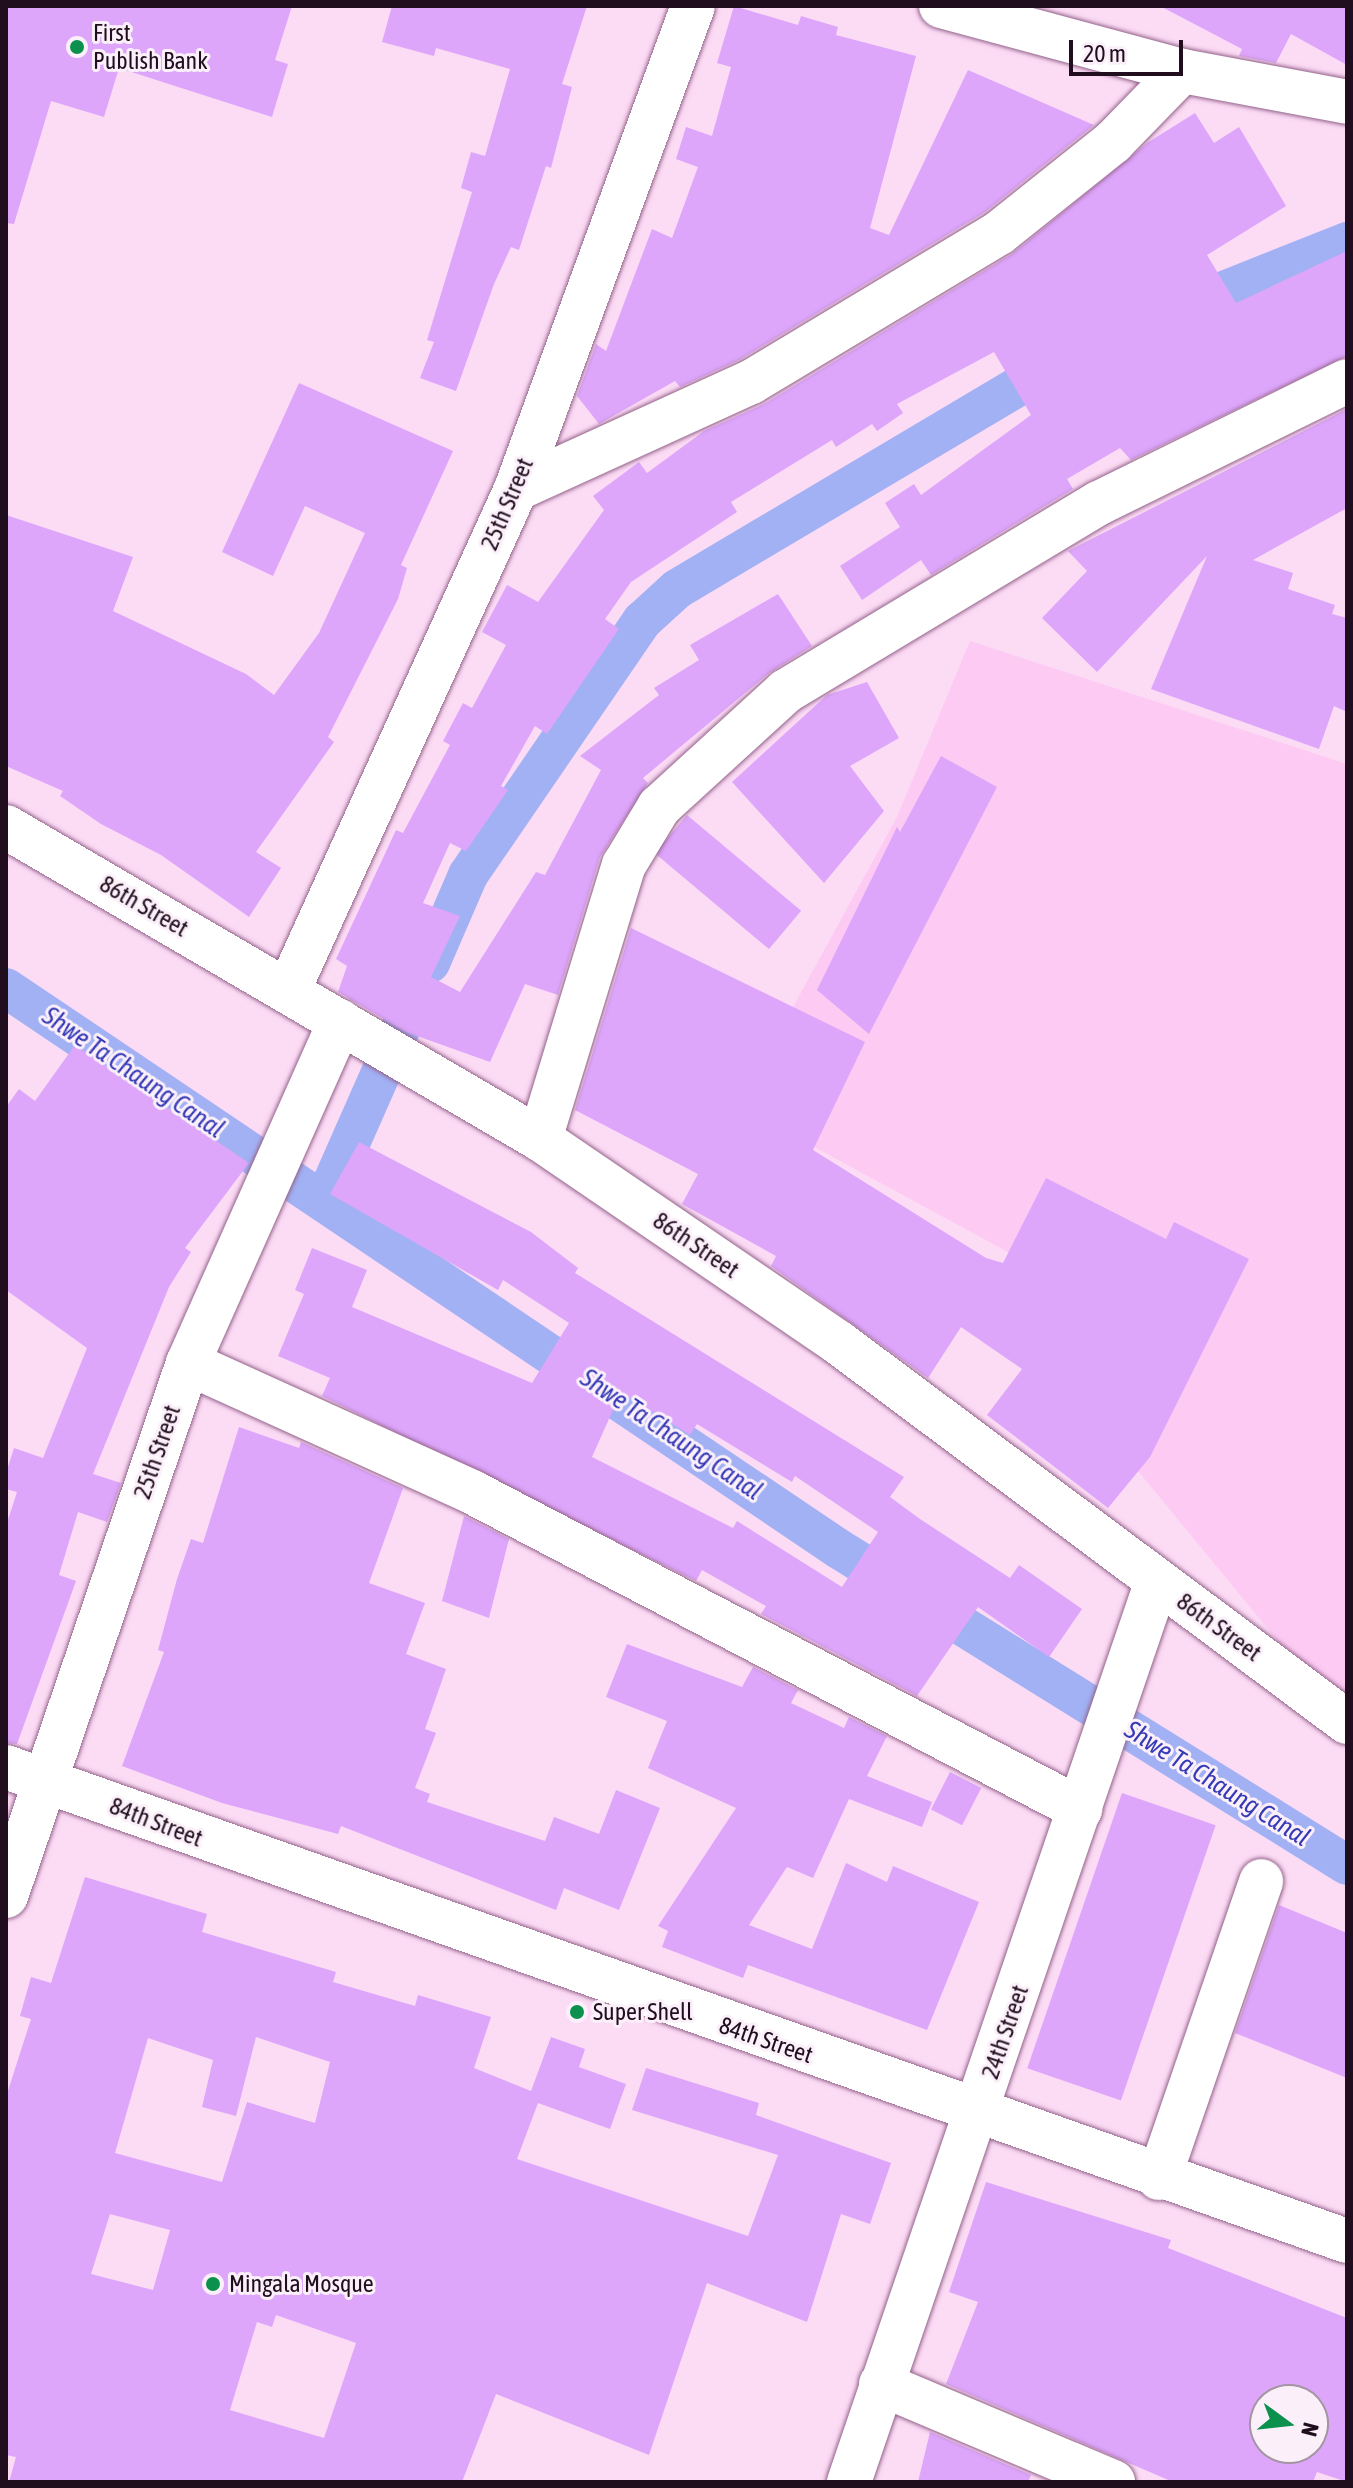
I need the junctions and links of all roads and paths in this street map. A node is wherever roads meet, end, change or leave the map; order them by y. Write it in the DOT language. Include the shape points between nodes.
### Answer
graph roads {
  1 [pos="693,6"];
  2 [pos="941,6"];
  3 [pos="1182,71"];
  4 [pos="1347,102"];
  5 [pos="1347,381"];
  6 [pos="516,489"];
  7 [pos="6,827"];
  8 [pos="289,989"];
  9 [pos="352,1028"];
  10 [pos="540,1139"];
  11 [pos="188,1363"];
  12 [pos="1157,1581"];
  13 [pos="1347,1722"];
  14 [pos="25,1774"];
  15 [pos="1080,1809"];
  16 [pos="1261,1881"];
  17 [pos="6,1896"];
  18 [pos="977,2115"];
  19 [pos="1159,2178"];
  20 [pos="1347,2241"];
  21 [pos="881,2384"];
  22 [pos="849,2482"];
  23 [pos="1113,2482"];
  1 -- 6 [label="street, 25th Street"];
  2 -- 3 [label="street"];
  3 -- 4 [label="street"];
  3 -- 6 [label="street" via="1113,142 999,233 751,382 621,448"];
  5 -- 10 [label="street" via="1099,503 786,691 659,807 624,865"];
  6 -- 8 [label="street, 25th Street"];
  7 -- 8 [label="street, 86th Street"];
  8 -- 9 [label="street, 86th Street"];
  9 -- 10 [label="street, 86th Street"];
  9 -- 11 [label="street, 25th Street" via="299,1118"];
  10 -- 12 [label="street, 86th Street" via="839,1343"];
  11 -- 14 [label="street, 25th Street"];
  11 -- 15 [label="street" via="472,1492"];
  12 -- 13 [label="street, 86th Street"];
  12 -- 15 [label="street, 24th Street"];
  14 -- 17 [label="street, 25th Street"];
  14 -- 18 [label="street, 84th Street"];
  15 -- 18 [label="street, 24th Street"];
  16 -- 19 [label="street"];
  18 -- 19 [label="street, 84th Street"];
  18 -- 21 [label="street, 24th Street"];
  19 -- 20 [label="street, 84th Street"];
  21 -- 22 [label="street, 24th Street"];
  21 -- 23 [label="street"];
}
